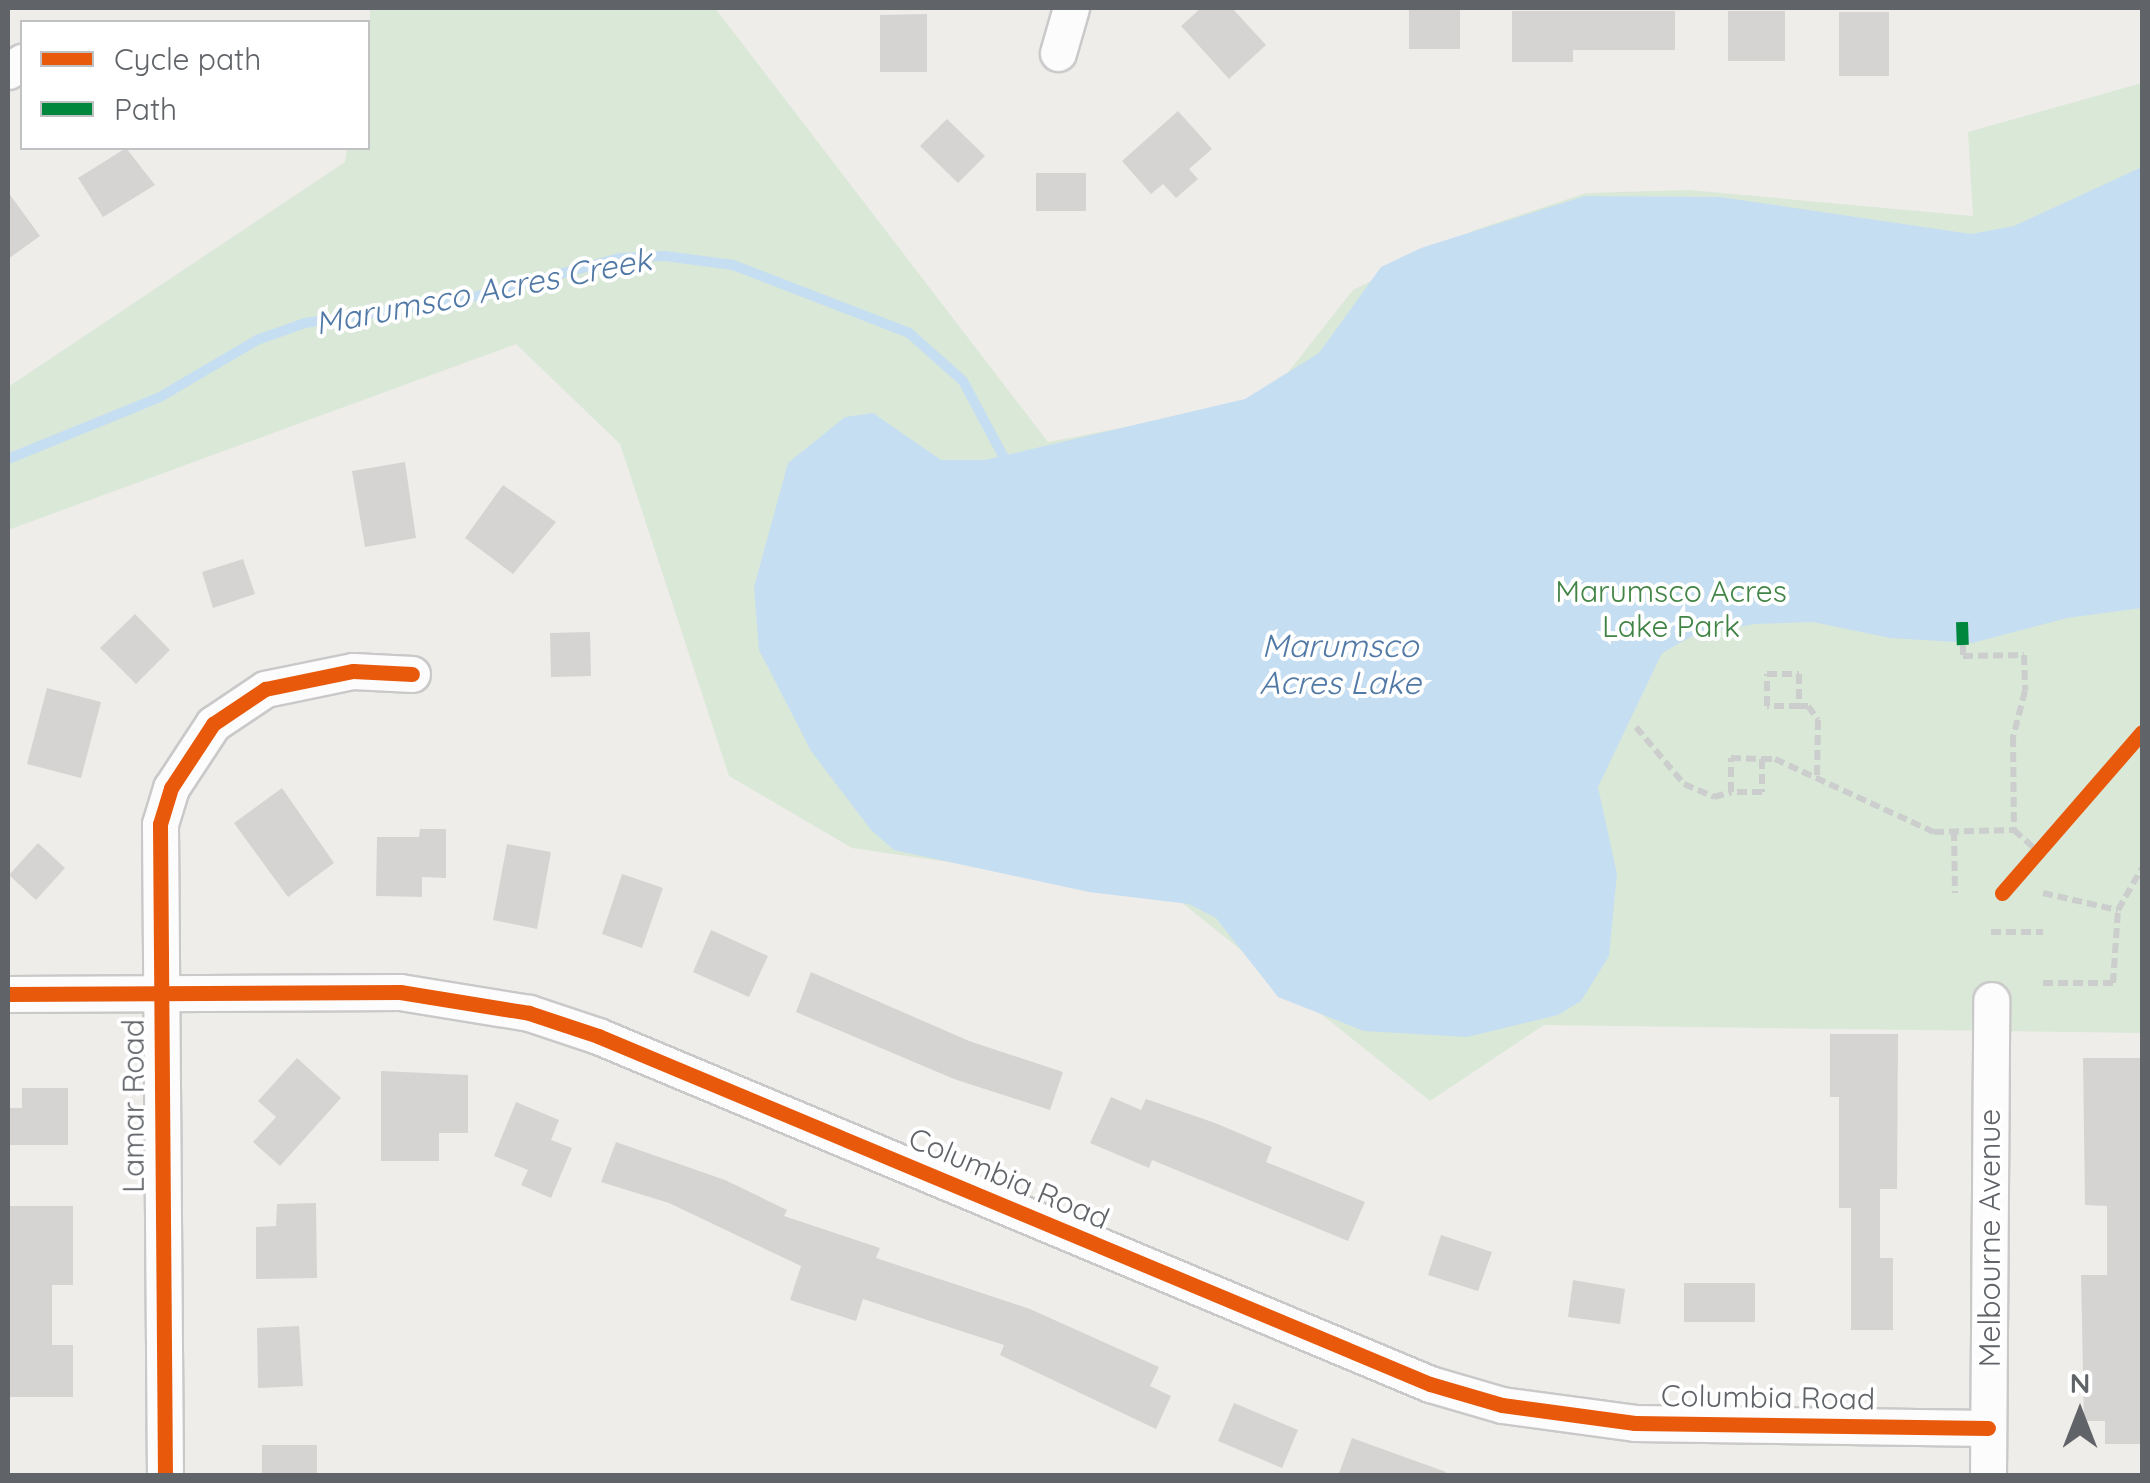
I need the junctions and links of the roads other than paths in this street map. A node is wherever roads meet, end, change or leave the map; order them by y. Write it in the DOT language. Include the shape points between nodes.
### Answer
graph roads {
  1 [pos="1070,8"];
  2 [pos="1058,53"];
  3 [pos="412,674"];
  4 [pos="161,992"];
  5 [pos="8,994"];
  6 [pos="1990,1000"];
  7 [pos="1988,1428"];
  8 [pos="166,1476"];
  9 [pos="1988,1476"];
  1 -- 2 [label="street"];
  3 -- 4 [label="street, Lamar Road" via="353,671 266,690 213,724 189,754 160,824"];
  4 -- 5 [label="street, Columbia Road"];
  4 -- 7 [label="street, Columbia Road" via="400,992 529,1013 598,1036 1430,1384 1502,1406 1635,1424"];
  4 -- 8 [label="street, Lamar Road"];
  6 -- 7 [label="street, Melbourne Avenue"];
  7 -- 9 [label="street, Melbourne Avenue"];
}
